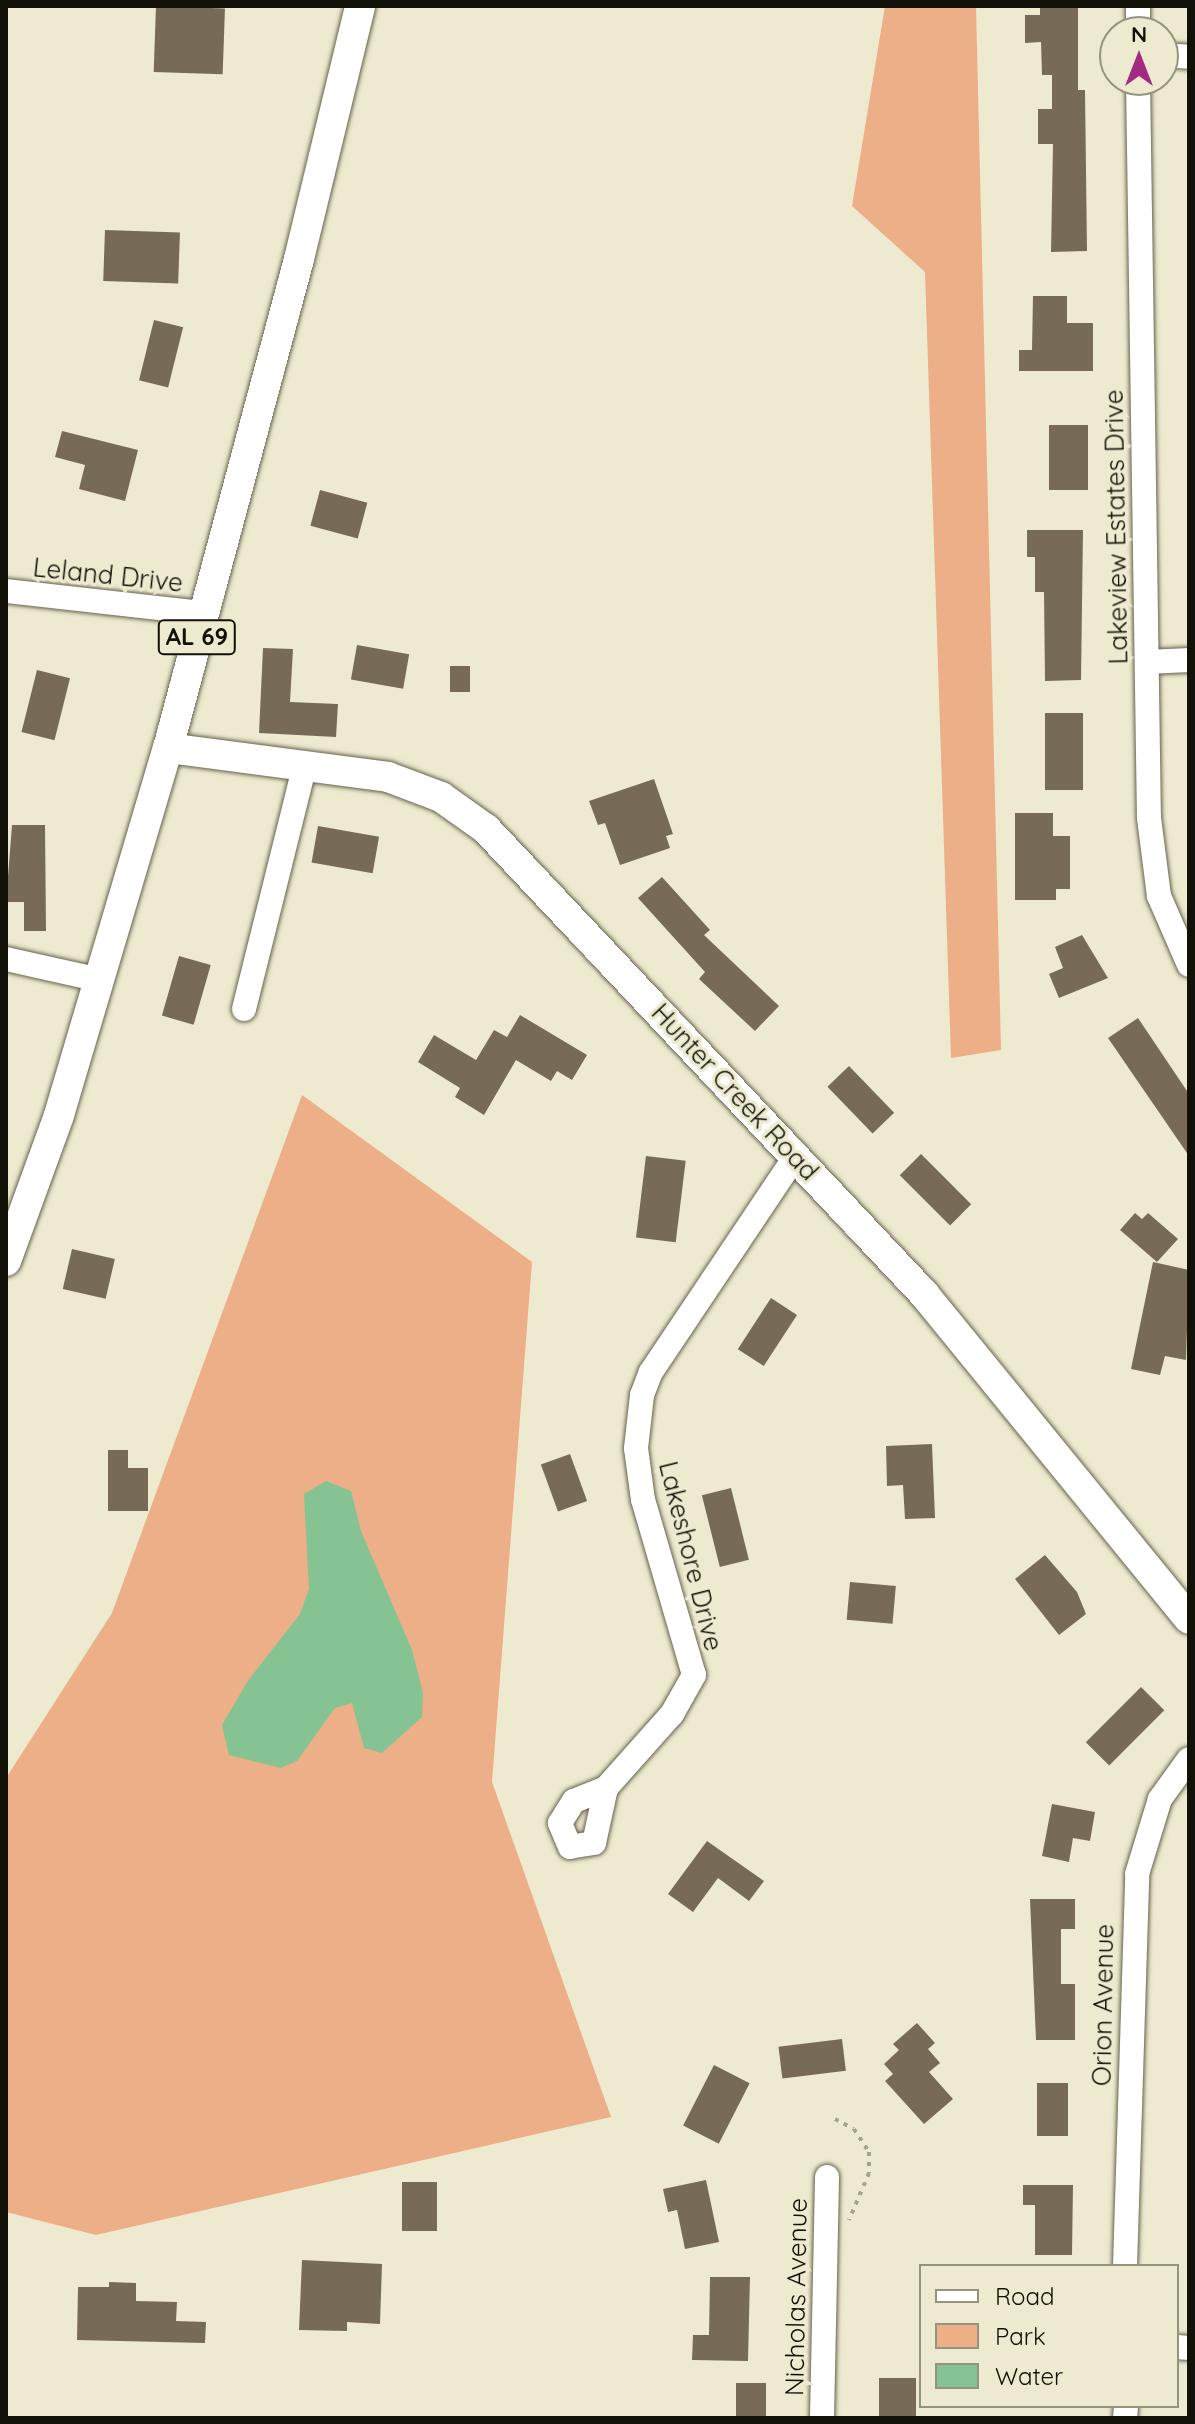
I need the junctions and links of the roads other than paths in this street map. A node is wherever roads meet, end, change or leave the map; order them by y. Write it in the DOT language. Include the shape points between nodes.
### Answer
graph roads {
  1 [pos="360,6"];
  2 [pos="1138,96"];
  3 [pos="6,591"];
  4 [pos="203,613"];
  5 [pos="1189,660"];
  6 [pos="1147,662"];
  7 [pos="168,748"];
  8 [pos="304,768"];
  9 [pos="6,959"];
  10 [pos="1189,965"];
  11 [pos="100,980"];
  12 [pos="244,1009"];
  13 [pos="793,1160"];
  14 [pos="6,1261"];
  15 [pos="1189,1619"];
  16 [pos="1189,1759"];
  17 [pos="606,1788"];
  18 [pos="827,2177"];
  19 [pos="1125,2264"];
  20 [pos="822,2418"];
  1 -- 4 [label="main road, AL 69" via="299,259"];
  2 -- 6 [label="street, Lakeview Estates Drive"];
  3 -- 4 [label="street, Leland Drive"];
  4 -- 7 [label="main road, AL 69"];
  5 -- 6 [label="street"];
  6 -- 10 [label="street, Lakeview Estates Drive" via="1154,871 1168,922"];
  7 -- 8 [label="main road, Hunter Creek Road"];
  7 -- 11 [label="main road, AL 69"];
  8 -- 12 [label="street"];
  8 -- 13 [label="main road, Hunter Creek Road" via="388,777 465,811 590,935"];
  9 -- 11 [label="street"];
  11 -- 14 [label="main road, AL 69"];
  13 -- 15 [label="main road, Hunter Creek Road" via="835,1196 972,1350"];
  13 -- 17 [label="street, Lakeshore Drive" via="651,1372 642,1395 636,1448 643,1500 694,1675 672,1714"];
  16 -- 19 [label="street, Orion Avenue" via="1160,1799 1137,1874"];
  18 -- 20 [label="street, Nicholas Avenue"];
}
